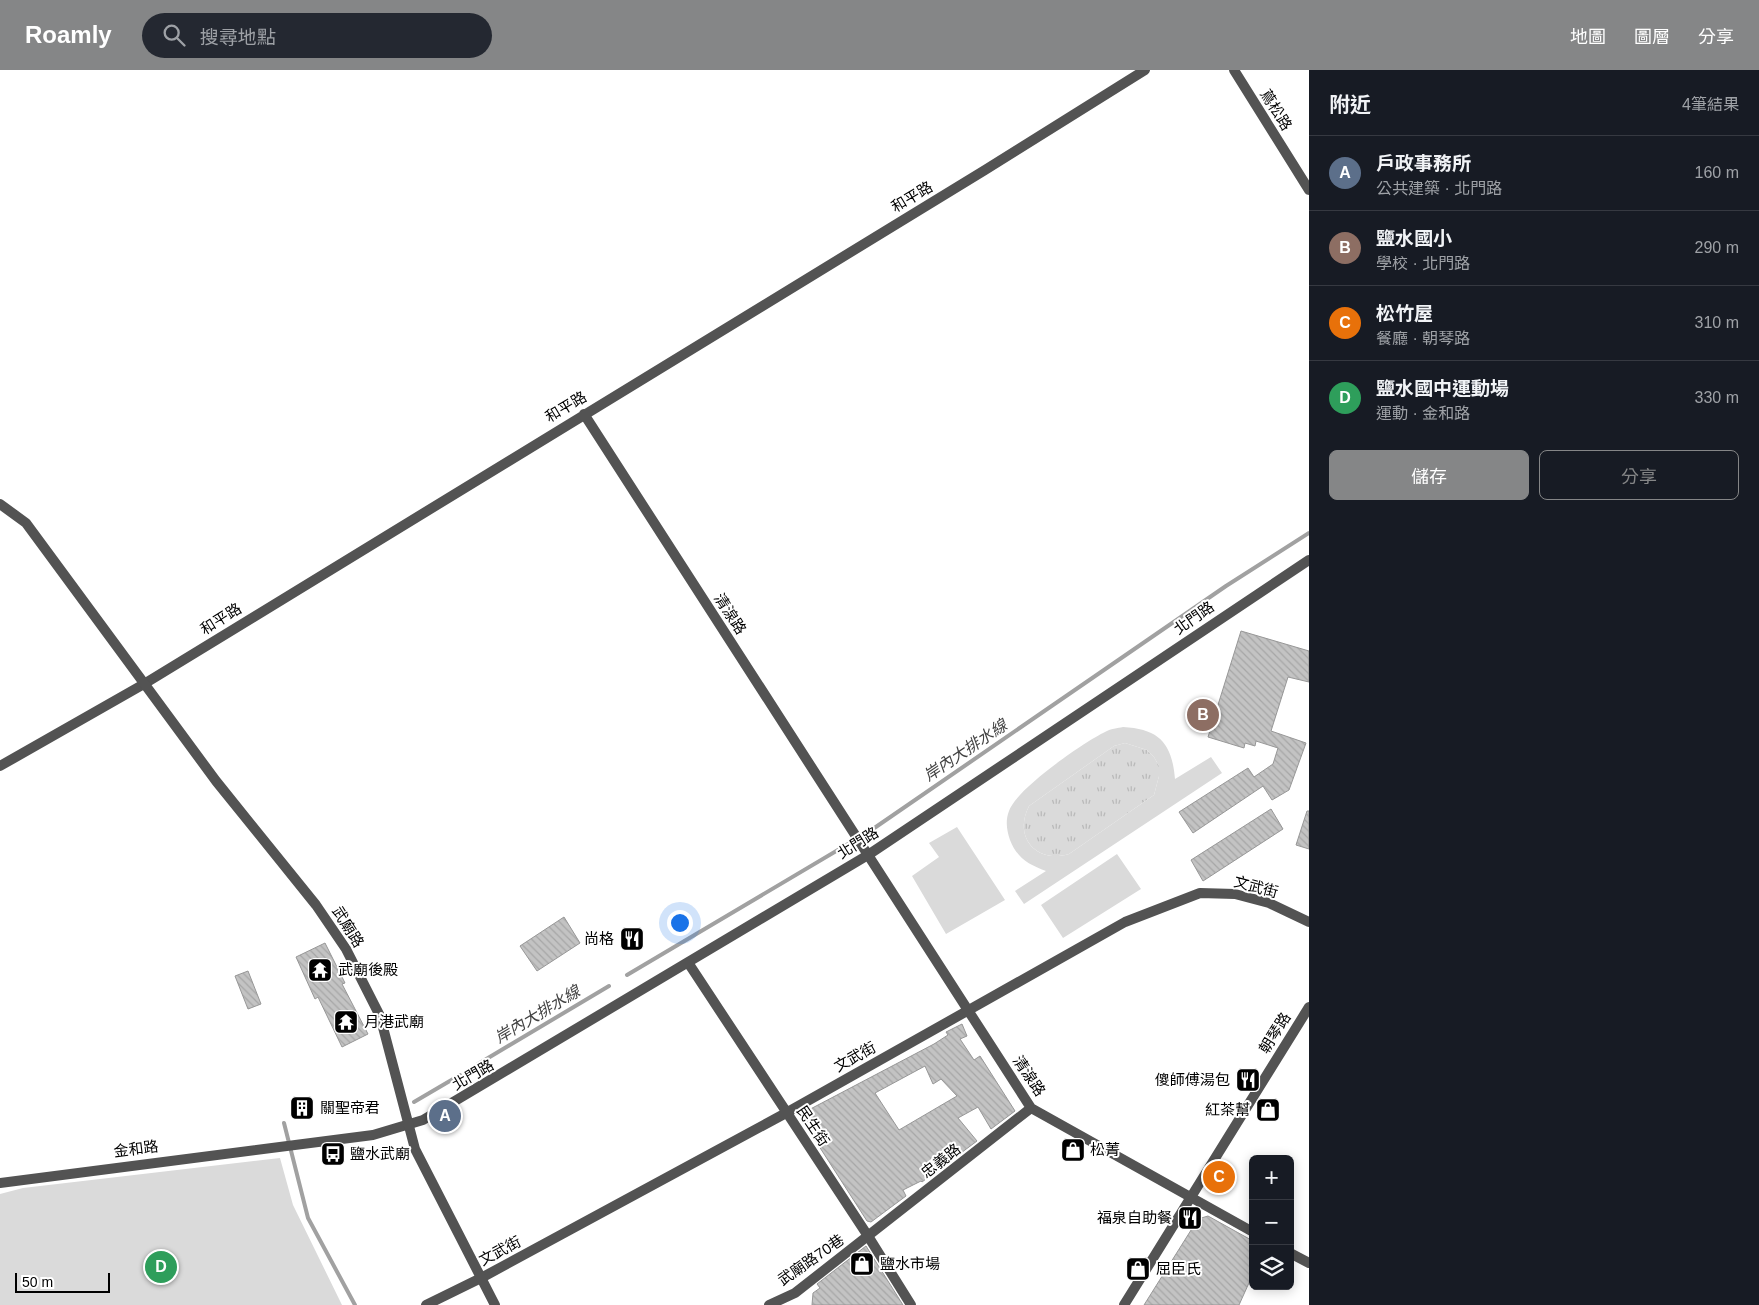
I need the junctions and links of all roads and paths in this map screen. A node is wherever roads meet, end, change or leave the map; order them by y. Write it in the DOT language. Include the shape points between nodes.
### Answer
graph roads {
  1 [pos="1145,70"];
  2 [pos="1234,70"];
  3 [pos="1309,190"];
  4 [pos="584,414"];
  5 [pos="0,504"];
  6 [pos="1309,560"];
  7 [pos="144,684"];
  8 [pos="0,766"];
  9 [pos="866,852"];
  10 [pos="1309,922"];
  11 [pos="689,964"];
  12 [pos="1309,1007"];
  13 [pos="969,1012"];
  14 [pos="1031,1108"];
  15 [pos="786,1112"];
  16 [pos="407,1127"];
  17 [pos="0,1183"];
  18 [pos="1190,1198"];
  19 [pos="1249,1230"];
  20 [pos="868,1236"];
  21 [pos="1294,1255"];
  22 [pos="1309,1263"];
  23 [pos="481,1278"];
  24 [pos="426,1305"];
  25 [pos="494,1305"];
  26 [pos="768,1305"];
  27 [pos="911,1305"];
  28 [pos="1124,1305"];
  1 -- 4 [label="street, 和平路"];
  2 -- 3 [label="street, 蔦松路"];
  4 -- 7 [label="street, 和平路"];
  4 -- 9 [label="street, 清湶路"];
  5 -- 7 [label="street, 武廟路" via="26,523"];
  6 -- 9 [label="street, 北門路"];
  7 -- 8 [label="street, 和平路"];
  7 -- 16 [label="street, 武廟路" via="216,781 316,904 346,950 380,1016 401,1090"];
  9 -- 11 [label="street, 北門路"];
  9 -- 13 [label="street, 清湶路"];
  10 -- 13 [label="street, 文武街" via="1269,903 1242,896 1200,894 1125,922"];
  11 -- 15 [label="street, 民生街"];
  11 -- 16 [label="street, 北門路" via="480,1088"];
  12 -- 18 [label="street, 朝琴路"];
  13 -- 14 [label="street, 清湶路"];
  13 -- 15 [label="street, 文武街"];
  14 -- 18 [label="street, 清湶路"];
  14 -- 20 [label="street, 忠義路"];
  15 -- 20 [label="street, 民生街"];
  15 -- 23 [label="street, 文武街"];
  16 -- 17 [label="street, 金和路"];
  16 -- 23 [label="street, 武廟路"];
  18 -- 19 [label="street, 清湶路"];
  18 -- 28 [label="street, 朝琴路"];
  20 -- 26 [label="street, 武廟路70巷" via="795,1293"];
  20 -- 27 [label="street, 民生街"];
  21 -- 22 [label="street"];
  23 -- 24 [label="street, 文武街"];
  23 -- 25 [label="street, 武廟路"];
}
